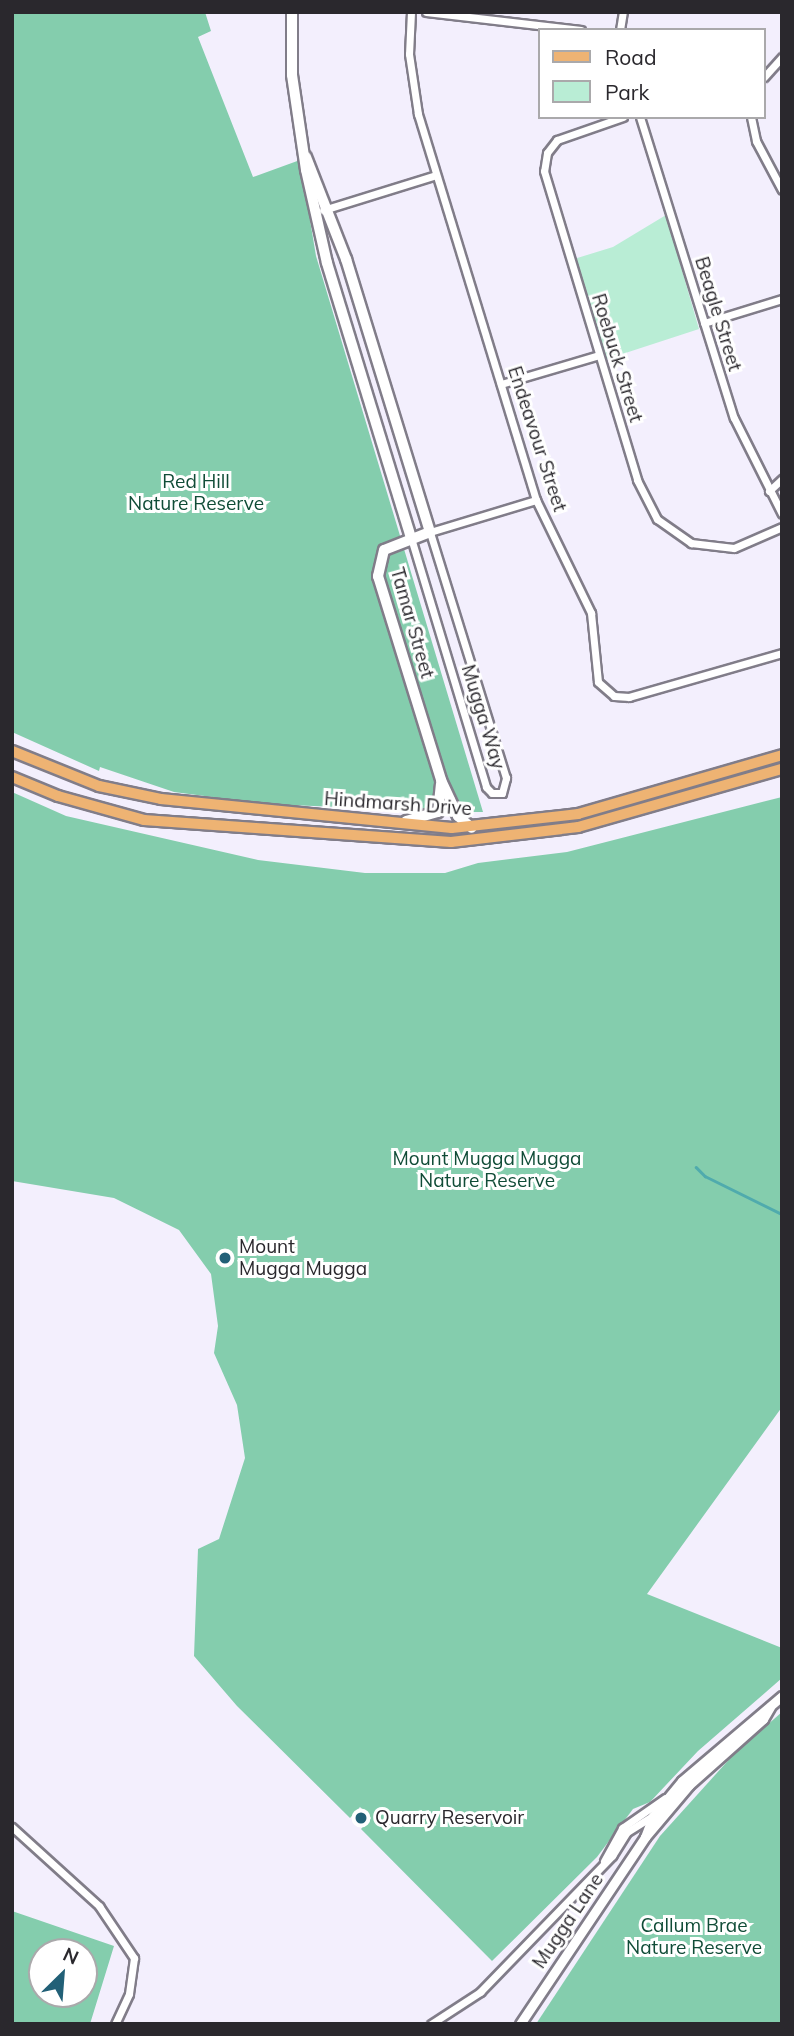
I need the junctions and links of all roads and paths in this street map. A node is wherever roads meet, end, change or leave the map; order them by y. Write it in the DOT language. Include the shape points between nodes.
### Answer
graph roads {
  1 [pos="292,12"];
  2 [pos="411,12"];
  3 [pos="426,12"];
  4 [pos="565,28"];
  5 [pos="782,57"];
  6 [pos="766,75"];
  7 [pos="617,119"];
  8 [pos="641,119"];
  9 [pos="751,119"];
  10 [pos="306,157"];
  11 [pos="436,175"];
  12 [pos="782,190"];
  13 [pos="328,209"];
  14 [pos="315,213"];
  15 [pos="782,299"];
  16 [pos="704,323"];
  17 [pos="599,355"];
  18 [pos="501,384"];
  19 [pos="782,479"];
  20 [pos="769,491"];
  21 [pos="536,500"];
  22 [pos="782,514"];
  23 [pos="782,527"];
  24 [pos="430,532"];
  25 [pos="411,538"];
  26 [pos="782,653"];
  27 [pos="12,751"];
  28 [pos="782,755"];
  29 [pos="782,769"];
  30 [pos="12,777"];
  31 [pos="441,780"];
  32 [pos="392,824"];
  33 [pos="472,828"];
  34 [pos="782,1696"];
  35 [pos="770,1707"];
  36 [pos="668,1796"];
  37 [pos="665,1815"];
  38 [pos="653,1816"];
  39 [pos="12,1827"];
  40 [pos="645,1838"];
  41 [pos="604,1862"];
  42 [pos="115,2024"];
  43 [pos="431,2024"];
  44 [pos="520,2024"];
  1 -- 10 [label="main road, Mugga Way" via="292,75"];
  2 -- 11 [label="street, Endeavour Street" via="413,90"];
  3 -- 4 [label="street"];
  5 -- 6 [label="street"];
  7 -- 17 [label="street, Roebuck Street" via="557,140 544,165"];
  8 -- 16 [label="street, Beagle Street"];
  9 -- 12 [label="street" via="756,141"];
  10 -- 13 [label="main road, Mugga Way"];
  10 -- 14 [label="main road, Mugga Way"];
  11 -- 13 [label="street"];
  11 -- 18 [label="street, Endeavour Street"];
  13 -- 14 [label="street"];
  13 -- 24 [label="main road, Mugga Way"];
  14 -- 25 [label="main road, Mugga Way"];
  15 -- 16 [label="street"];
  16 -- 20 [label="street, Beagle Street" via="741,439"];
  17 -- 18 [label="street"];
  17 -- 23 [label="street, Roebuck Street" via="636,480 649,507 666,527 691,543 720,548 750,543"];
  18 -- 21 [label="street, Endeavour Street"];
  19 -- 20 [label="street"];
  20 -- 22 [label="street, Beagle Street"];
  21 -- 24 [label="street, Tamar Street"];
  21 -- 26 [label="street, Endeavour Street" via="586,598 595,676 607,692 629,697"];
  24 -- 25 [label="main road, Tamar Street"];
  24 -- 25 [label="street, Mugga Way" via="506,778 502,793 492,793 486,786"];
  25 -- 31 [label="main road, Tamar Street" via="384,550 377,570"];
  27 -- 32 [label="main road, Hindmarsh Drive" via="99,786 161,799"];
  28 -- 33 [label="main road, Hindmarsh Drive" via="588,811"];
  29 -- 30 [label="main road, Hindmarsh Drive" via="578,827 451,842 144,820 58,796"];
  31 -- 32 [label="main road, Tamar Street" via="442,803 436,813"];
  31 -- 33 [label="main road, Tamar Street" via="458,816"];
  32 -- 33 [label="main road, Hindmarsh Drive"];
  34 -- 35 [label="street, Mugga Lane"];
  35 -- 36 [label="street, Mugga Lane"];
  35 -- 37 [label="street, Mugga Lane"];
  36 -- 38 [label="street, Mugga Lane"];
  36 -- 41 [label="street" via="622,1828"];
  37 -- 38 [label="street"];
  37 -- 40 [label="street, Mugga Lane"];
  38 -- 40 [label="street, Mugga Lane"];
  38 -- 41 [label="street" via="632,1827"];
  39 -- 42 [label="street" via="99,1906 134,1958 129,1994"];
  40 -- 44 [label="street, Mugga Lane"];
  41 -- 43 [label="street" via="480,1992"];
}
